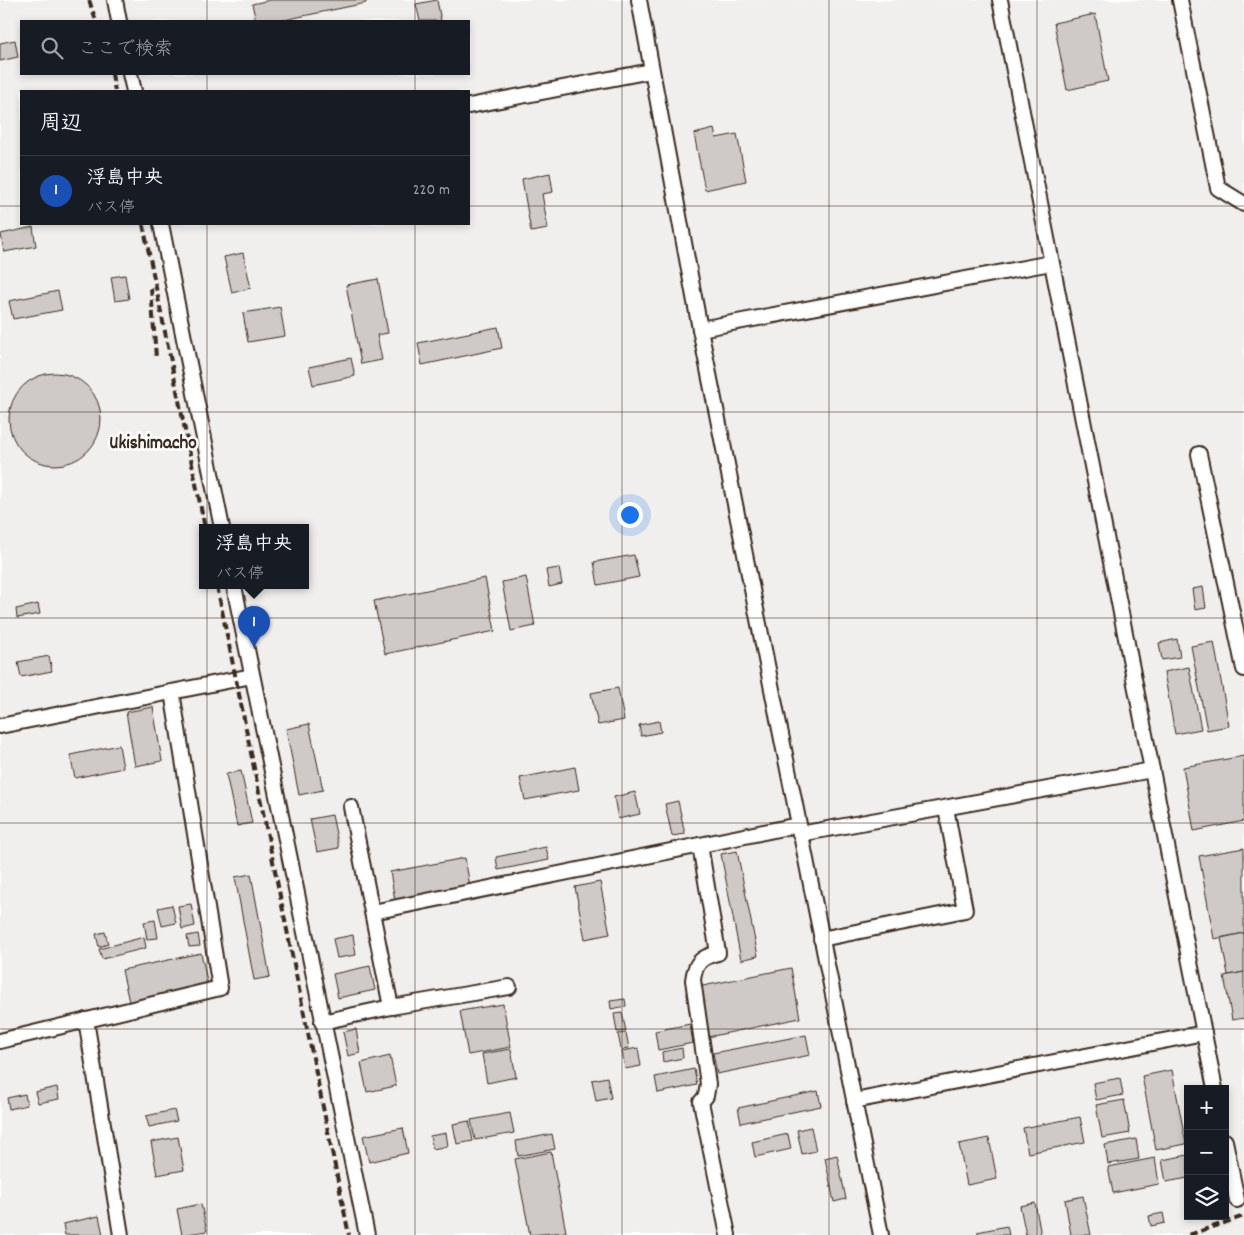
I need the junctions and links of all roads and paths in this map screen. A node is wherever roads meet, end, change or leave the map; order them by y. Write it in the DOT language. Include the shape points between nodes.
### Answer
graph roads {
  1 [pos="115,0"];
  2 [pos="639,0"];
  3 [pos="1000,0"];
  4 [pos="1180,0"];
  5 [pos="120,20"];
  6 [pos="652,71"];
  7 [pos="130,75"];
  8 [pos="134,90"];
  9 [pos="470,106"];
  10 [pos="1244,204"];
  11 [pos="161,225"];
  12 [pos="1051,263"];
  13 [pos="700,329"];
  14 [pos="1198,454"];
  15 [pos="221,524"];
  16 [pos="235,589"];
  17 [pos="1244,669"];
  18 [pos="252,676"];
  19 [pos="172,692"];
  20 [pos="0,726"];
  21 [pos="1152,770"];
  22 [pos="351,807"];
  23 [pos="946,808"];
  24 [pos="799,830"];
  25 [pos="700,845"];
  26 [pos="373,912"];
  27 [pos="821,939"];
  28 [pos="509,987"];
  29 [pos="391,1007"];
  30 [pos="86,1020"];
  31 [pos="322,1022"];
  32 [pos="1204,1033"];
  33 [pos="0,1041"];
  34 [pos="1214,1085"];
  35 [pos="854,1101"];
  36 [pos="1229,1161"];
  37 [pos="1237,1200"];
  38 [pos="121,1235"];
  39 [pos="367,1235"];
  40 [pos="728,1235"];
  41 [pos="881,1235"];
  1 -- 5 [label="street"];
  2 -- 6 [label="street"];
  3 -- 12 [label="street"];
  4 -- 10 [label="street" via="1218,188"];
  6 -- 9 [label="street"];
  6 -- 13 [label="street"];
  7 -- 8 [label="street"];
  11 -- 15 [label="street"];
  12 -- 13 [label="street"];
  12 -- 21 [label="street"];
  13 -- 24 [label="street"];
  14 -- 17 [label="street"];
  16 -- 18 [label="street"];
  18 -- 19 [label="street"];
  18 -- 31 [label="street"];
  19 -- 20 [label="street"];
  19 -- 30 [label="street" via="220,988"];
  21 -- 23 [label="street"];
  21 -- 32 [label="street"];
  22 -- 26 [label="street"];
  23 -- 24 [label="street"];
  23 -- 27 [label="street" via="965,910"];
  24 -- 25 [label="street"];
  24 -- 27 [label="street"];
  25 -- 26 [label="street"];
  25 -- 40 [label="street" via="718,953 706,956 694,970 708,1084 701,1102"];
  26 -- 29 [label="street"];
  27 -- 35 [label="street"];
  28 -- 29 [label="street"];
  29 -- 31 [label="street"];
  30 -- 33 [label="street"];
  30 -- 38 [label="street"];
  31 -- 39 [label="street"];
  32 -- 34 [label="street"];
  32 -- 35 [label="street"];
  35 -- 41 [label="street"];
  36 -- 37 [label="street"];
}
